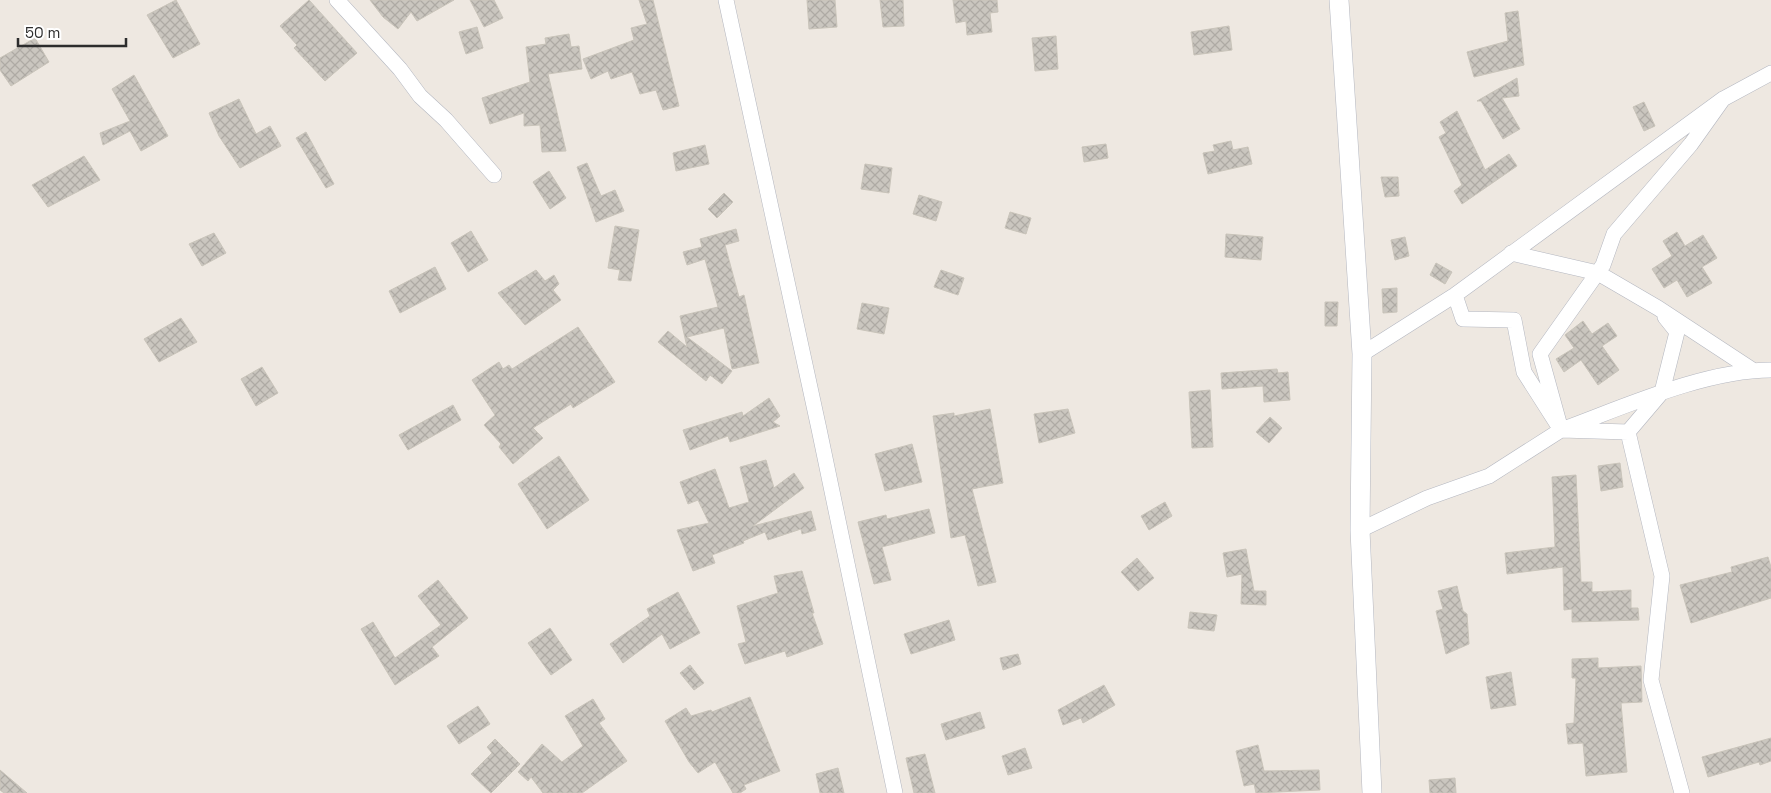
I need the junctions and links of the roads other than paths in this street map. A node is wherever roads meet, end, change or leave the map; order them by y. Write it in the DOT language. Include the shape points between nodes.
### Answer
graph roads {
  1 [pos="338,0"];
  2 [pos="726,0"];
  3 [pos="1338,0"];
  4 [pos="1771,73"];
  5 [pos="1723,99"];
  6 [pos="494,175"];
  7 [pos="1511,253"];
  8 [pos="1598,273"];
  9 [pos="1454,295"];
  10 [pos="1658,308"];
  11 [pos="1362,354"];
  12 [pos="1771,370"];
  13 [pos="1754,371"];
  14 [pos="1662,392"];
  15 [pos="1561,430"];
  16 [pos="1628,432"];
  17 [pos="1360,530"];
  18 [pos="895,793"];
  19 [pos="1372,793"];
  20 [pos="1682,793"];
  1 -- 6 [label="street" via="420,96 446,120"];
  2 -- 18 [label="street"];
  3 -- 11 [label="street"];
  4 -- 5 [label="street"];
  5 -- 7 [label="street"];
  5 -- 8 [label="street" via="1692,144 1614,234"];
  7 -- 8 [label="street"];
  7 -- 9 [label="street"];
  8 -- 10 [label="street"];
  8 -- 15 [label="street" via="1540,354"];
  9 -- 11 [label="street"];
  9 -- 15 [label="street" via="1463,319 1514,320 1524,372"];
  10 -- 13 [label="street"];
  10 -- 14 [label="street" via="1677,332"];
  11 -- 17 [label="street"];
  12 -- 13 [label="street"];
  13 -- 14 [label="street"];
  14 -- 15 [label="street"];
  14 -- 16 [label="street"];
  15 -- 16 [label="street"];
  15 -- 17 [label="street" via="1489,476 1427,498"];
  16 -- 20 [label="street" via="1662,576 1651,680"];
  17 -- 19 [label="street"];
}
